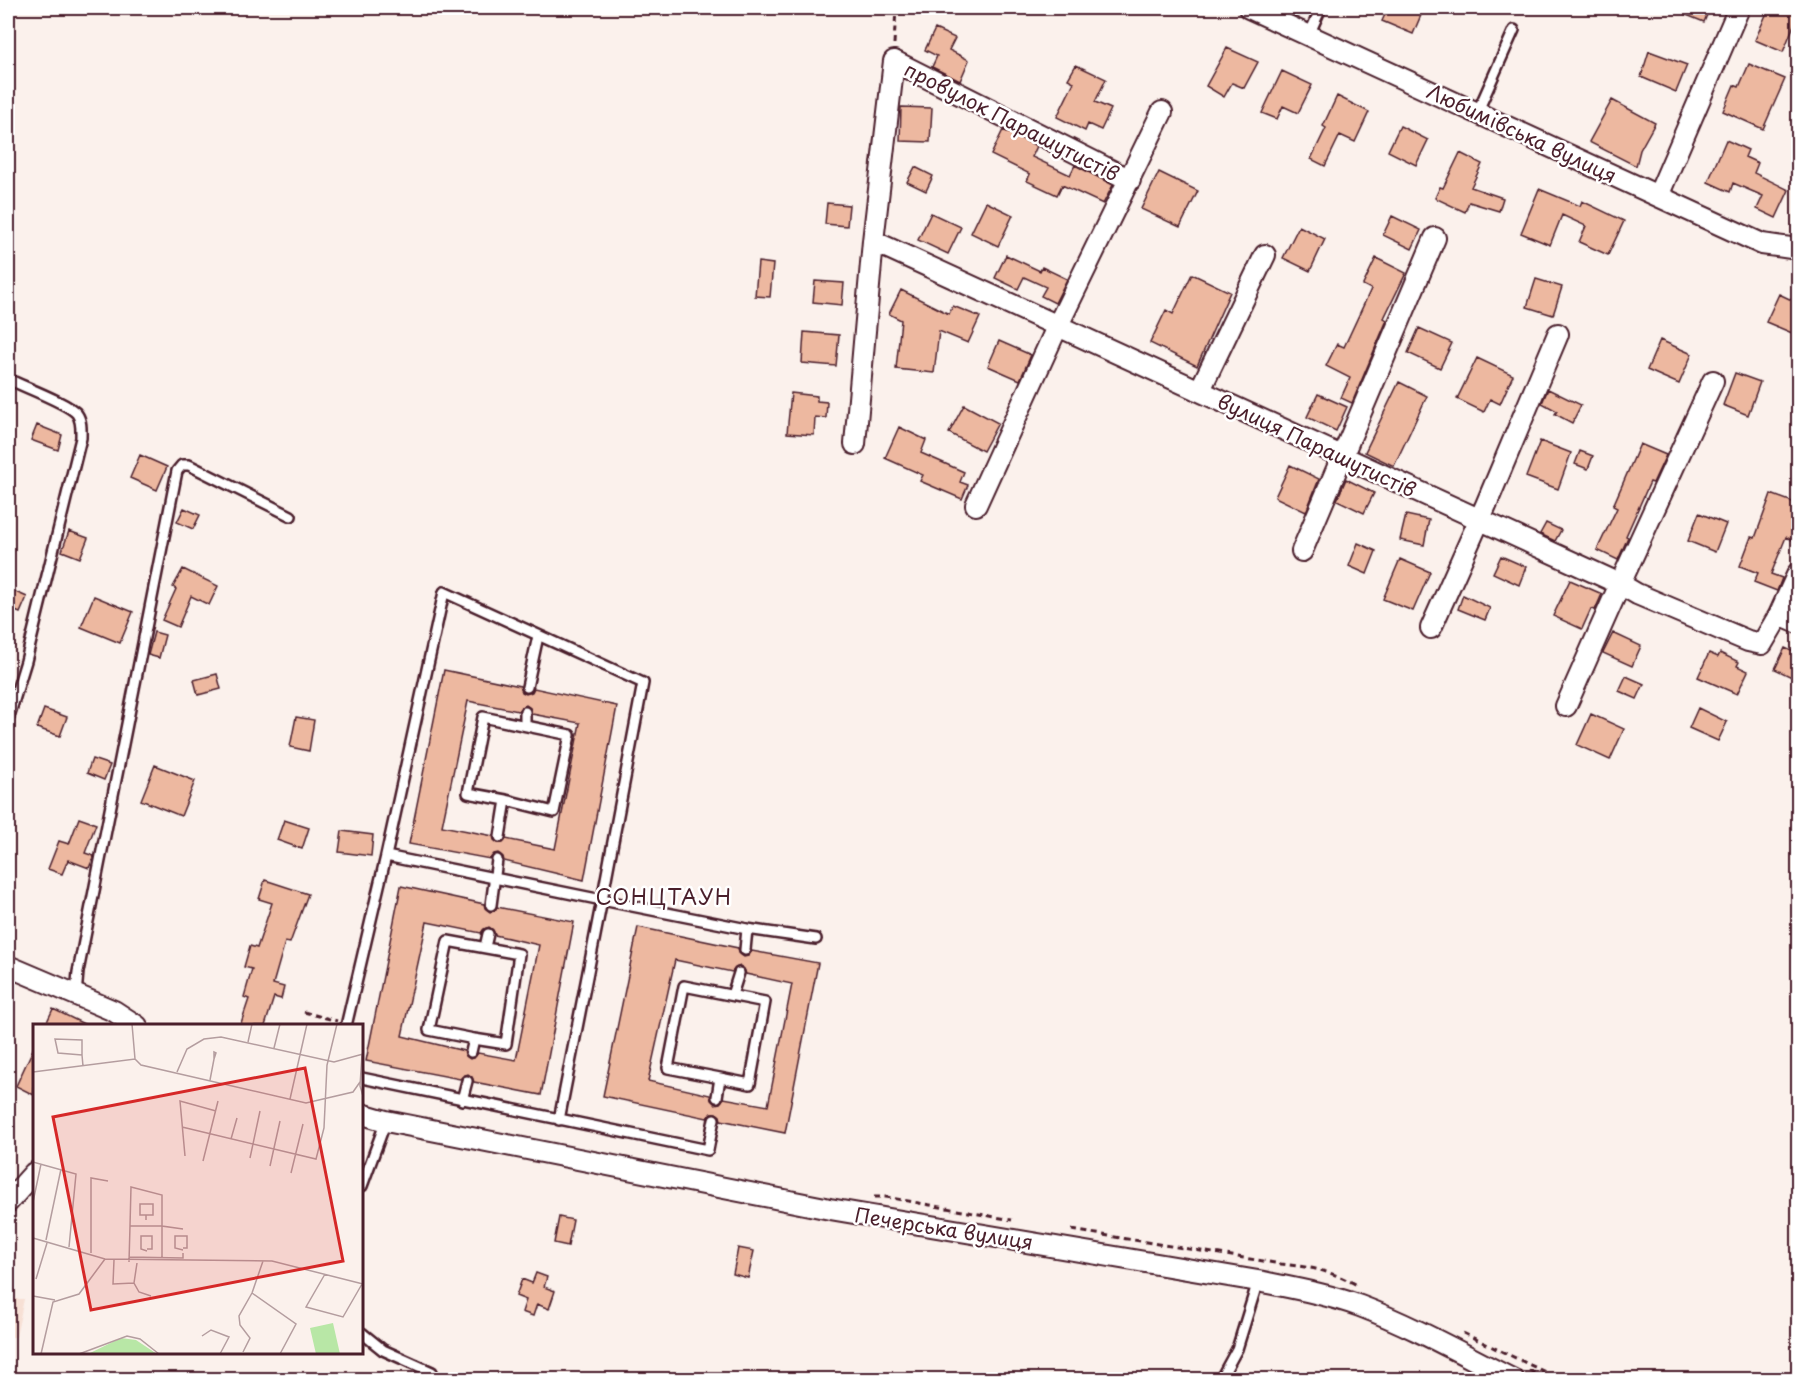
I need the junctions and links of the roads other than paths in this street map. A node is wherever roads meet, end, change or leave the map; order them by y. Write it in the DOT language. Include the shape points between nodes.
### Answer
graph roads {
  1 [pos="1249,8"];
  2 [pos="1321,8"];
  3 [pos="1739,8"];
  4 [pos="1514,30"];
  5 [pos="1309,35"];
  6 [pos="1162,112"];
  7 [pos="1477,113"];
  8 [pos="1130,180"];
  9 [pos="1658,196"];
  10 [pos="1435,238"];
  11 [pos="873,241"];
  12 [pos="1798,249"];
  13 [pos="1265,255"];
  14 [pos="1058,325"];
  15 [pos="1558,334"];
  16 [pos="8,379"];
  17 [pos="1713,381"];
  18 [pos="1200,390"];
  19 [pos="855,444"];
  20 [pos="1341,455"];
  21 [pos="976,505"];
  22 [pos="291,516"];
  23 [pos="1480,520"];
  24 [pos="1302,551"];
  25 [pos="1798,573"];
  26 [pos="1620,584"];
  27 [pos="1779,615"];
  28 [pos="1798,623"];
  29 [pos="1431,628"];
  30 [pos="538,636"];
  31 [pos="527,687"];
  32 [pos="1566,706"];
  33 [pos="525,712"];
  34 [pos="8,720"];
  35 [pos="525,724"];
  36 [pos="506,800"];
  37 [pos="500,837"];
  38 [pos="386,856"];
  39 [pos="497,860"];
  40 [pos="496,877"];
  41 [pos="602,900"];
  42 [pos="491,905"];
  43 [pos="747,929"];
  44 [pos="488,934"];
  45 [pos="816,939"];
  46 [pos="485,947"];
  47 [pos="745,950"];
  48 [pos="8,966"];
  49 [pos="739,973"];
  50 [pos="76,995"];
  51 [pos="732,995"];
  52 [pos="134,1024"];
  53 [pos="346,1024"];
  54 [pos="474,1039"];
  55 [pos="471,1052"];
  56 [pos="363,1078"];
  57 [pos="720,1078"];
  58 [pos="467,1081"];
  59 [pos="717,1097"];
  60 [pos="462,1100"];
  61 [pos="363,1114"];
  62 [pos="714,1119"];
  63 [pos="559,1120"];
  64 [pos="386,1121"];
  65 [pos="33,1174"];
  66 [pos="363,1183"];
  67 [pos="8,1202"];
  68 [pos="1258,1281"];
  69 [pos="363,1334"];
  70 [pos="432,1372"];
  71 [pos="1220,1380"];
  72 [pos="1514,1380"];
  1 -- 5 [label="street, Любимівська вулиця"];
  2 -- 5 [label="lane"];
  3 -- 9 [label="street"];
  4 -- 7 [label="lane"];
  5 -- 7 [label="street, Любимівська вулиця"];
  6 -- 8 [label="street"];
  7 -- 9 [label="street, Любимівська вулиця"];
  8 -- 11 [label="street, провулок Парашутистів" via="894,61"];
  8 -- 14 [label="street"];
  9 -- 12 [label="street, Любимівська вулиця" via="1762,244"];
  10 -- 20 [label="street"];
  11 -- 14 [label="street, вулиця Парашутистів"];
  11 -- 19 [label="street"];
  13 -- 18 [label="street"];
  14 -- 18 [label="street, вулиця Парашутистів"];
  14 -- 21 [label="street"];
  15 -- 23 [label="street"];
  16 -- 34 [label="lane" via="67,406 78,415 81,438"];
  17 -- 26 [label="street"];
  18 -- 20 [label="street, вулиця Парашутистів"];
  20 -- 23 [label="street, вулиця Парашутистів"];
  20 -- 24 [label="street"];
  22 -- 50 [label="lane" via="189,465 182,465 177,471"];
  23 -- 26 [label="street, вулиця Парашутистів"];
  23 -- 29 [label="street"];
  25 -- 27 [label="street"];
  26 -- 27 [label="street, вулиця Парашутистів" via="1762,644"];
  26 -- 32 [label="street"];
  27 -- 28 [label="street"];
  30 -- 31 [label="lane"];
  30 -- 38 [label="lane" via="444,592"];
  30 -- 41 [label="lane" via="643,683"];
  33 -- 35 [label="lane"];
  35 -- 36 [label="lane" via="483,717 468,793"];
  35 -- 36 [label="lane" via="570,735 554,812"];
  36 -- 37 [label="lane"];
  38 -- 40 [label="lane"];
  38 -- 53 [label="lane"];
  39 -- 40 [label="lane"];
  40 -- 41 [label="lane"];
  40 -- 42 [label="lane"];
  41 -- 43 [label="lane"];
  41 -- 63 [label="lane"];
  43 -- 45 [label="lane"];
  43 -- 47 [label="lane"];
  44 -- 46 [label="lane"];
  46 -- 54 [label="lane" via="519,954 506,1044"];
  46 -- 54 [label="lane" via="448,940 429,1030"];
  48 -- 50 [label="street"];
  49 -- 51 [label="lane"];
  50 -- 52 [label="street"];
  51 -- 57 [label="lane" via="765,1002 750,1084"];
  51 -- 57 [label="lane" via="684,986 668,1068"];
  54 -- 55 [label="lane"];
  56 -- 60 [label="lane"];
  57 -- 59 [label="lane"];
  58 -- 60 [label="lane"];
  60 -- 63 [label="lane"];
  61 -- 64 [label="street, Печерська вулиця"];
  62 -- 63 [label="lane" via="708,1150"];
  64 -- 66 [label="lane"];
  64 -- 68 [label="street, Печерська вулиця" via="830,1209"];
  65 -- 67 [label="street"];
  68 -- 71 [label="lane" via="1237,1349"];
  68 -- 72 [label="street, Печерська вулиця" via="1359,1306"];
  69 -- 70 [label="lane" via="383,1350"];
}
